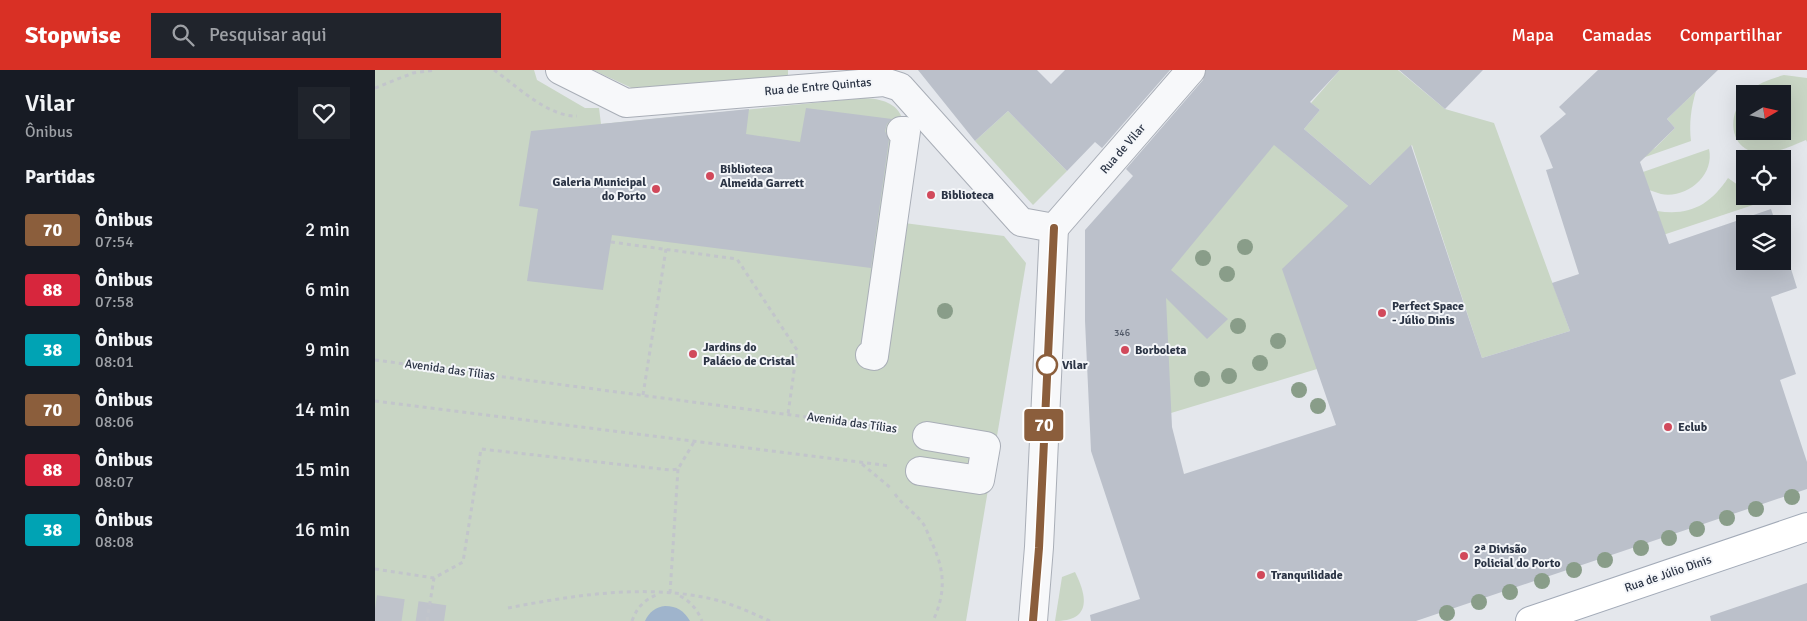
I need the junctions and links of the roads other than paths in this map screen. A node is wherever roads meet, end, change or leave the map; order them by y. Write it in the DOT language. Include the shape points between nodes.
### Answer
graph roads {
  1 [pos="560,70"];
  2 [pos="1191,70"];
  3 [pos="901,131"];
  4 [pos="1054,228"];
  5 [pos="870,356"];
  6 [pos="916,433"];
  7 [pos="920,471"];
  8 [pos="1807,527"];
  9 [pos="1033,621"];
  10 [pos="1530,621"];
  1 -- 4 [label="street, Rua de Entre Quintas" via="626,103 884,82 899,87 1021,222"];
  2 -- 4 [label="street, Rua de Vilar"];
  3 -- 5 [label="street" via="907,131 874,356"];
  4 -- 9 [label="street"];
  6 -- 7 [label="street" via="986,446 980,480"];
  8 -- 10 [label="main road, Rua de Júlio Dinis"];
}
